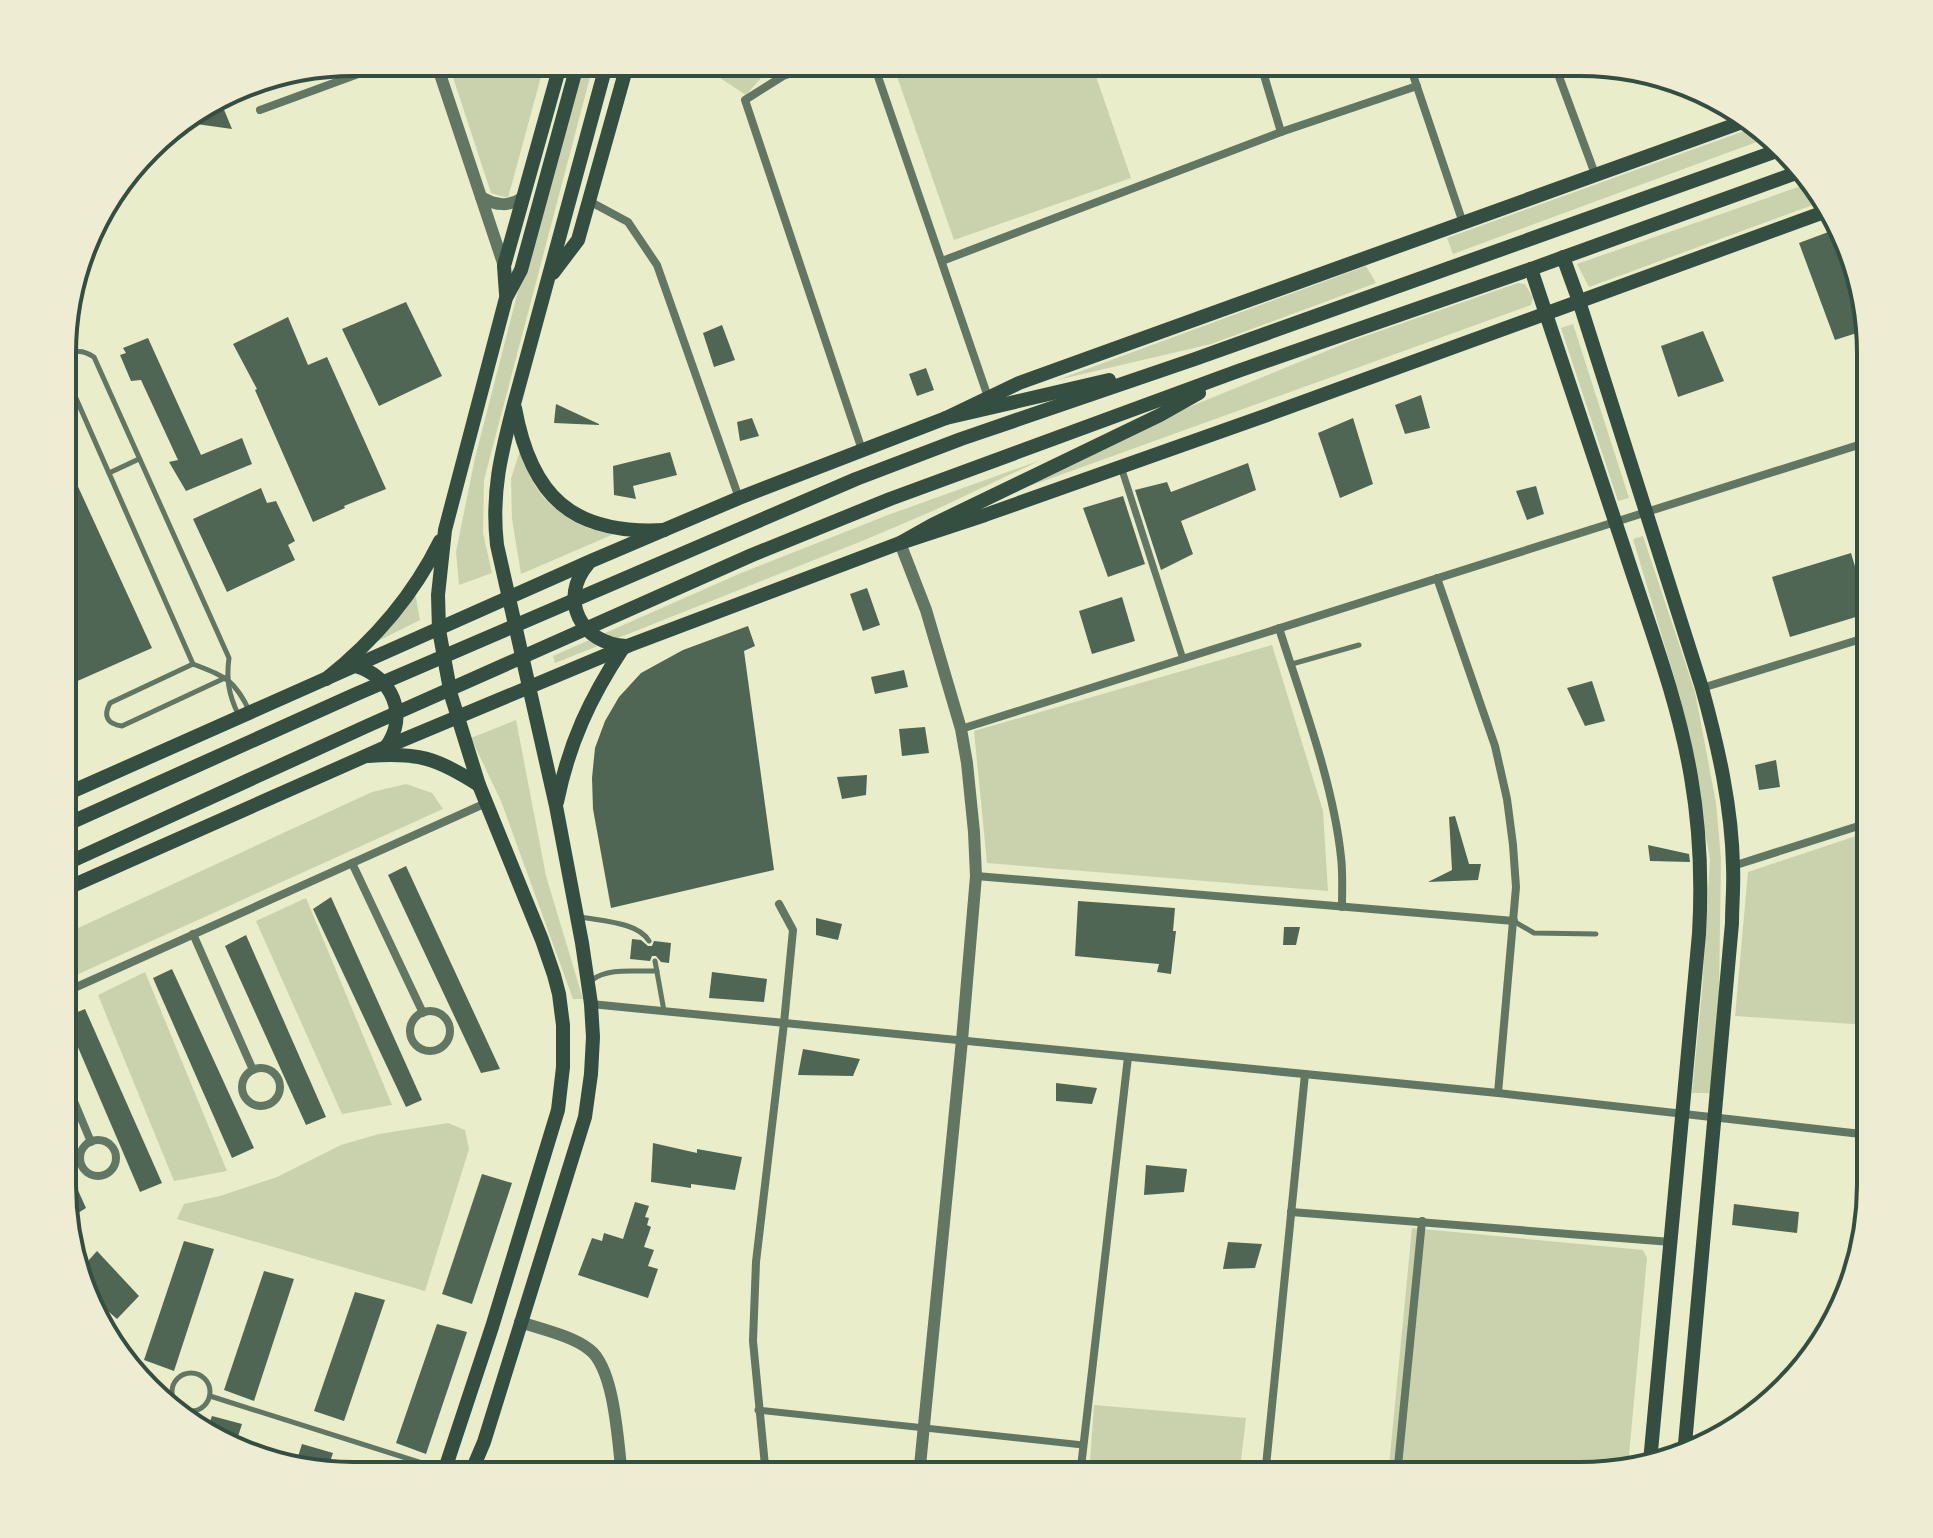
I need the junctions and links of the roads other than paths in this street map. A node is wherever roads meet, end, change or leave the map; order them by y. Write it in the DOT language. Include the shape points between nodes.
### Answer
graph roads {
  1 [pos="353,76"];
  2 [pos="441,76"];
  3 [pos="557,76"];
  4 [pos="574,76"];
  5 [pos="603,76"];
  6 [pos="624,76"];
  7 [pos="782,76"];
  8 [pos="878,76"];
  9 [pos="1264,77"];
  10 [pos="1414,77"];
  11 [pos="1559,77"];
  12 [pos="1417,86"];
  13 [pos="260,110"];
  14 [pos="1736,124"];
  15 [pos="1281,132"];
  16 [pos="1771,153"];
  17 [pos="1595,174"];
  18 [pos="1792,175"];
  19 [pos="481,197"];
  20 [pos="524,197"];
  21 [pos="589,201"];
  22 [pos="1819,214"];
  23 [pos="1463,223"];
  24 [pos="1563,257"];
  25 [pos="942,261"];
  26 [pos="504,266"];
  27 [pos="1531,269"];
  28 [pos="548,279"];
  29 [pos="506,298"];
  30 [pos="1579,301"];
  31 [pos="1546,313"];
  32 [pos="76,352"];
  33 [pos="1195,359"];
  34 [pos="1238,371"];
  35 [pos="988,397"];
  36 [pos="76,398"];
  37 [pos="514,404"];
  38 [pos="946,418"];
  39 [pos="1857,445"];
  40 [pos="862,450"];
  41 [pos="139,459"];
  42 [pos="1121,467"];
  43 [pos="109,473"];
  44 [pos="739,498"];
  45 [pos="1646,512"];
  46 [pos="1615,522"];
  47 [pos="445,530"];
  48 [pos="664,530"];
  49 [pos="900,543"];
  50 [pos="591,561"];
  51 [pos="1437,578"];
  52 [pos="508,599"];
  53 [pos="1279,628"];
  54 [pos="439,630"];
  55 [pos="1857,640"];
  56 [pos="1359,645"];
  57 [pos="626,647"];
  58 [pos="1183,659"];
  59 [pos="193,664"];
  60 [pos="1291,664"];
  61 [pos="356,666"];
  62 [pos="227,677"];
  63 [pos="326,679"];
  64 [pos="529,688"];
  65 [pos="1702,688"];
  66 [pos="245,715"];
  67 [pos="457,718"];
  68 [pos="961,729"];
  69 [pos="386,747"];
  70 [pos="368,756"];
  71 [pos="479,785"];
  72 [pos="77,789"];
  73 [pos="486,803"];
  74 [pos="556,806"];
  75 [pos="77,820"];
  76 [pos="1856,827"];
  77 [pos="77,859"];
  78 [pos="352,863"];
  79 [pos="1733,866"];
  80 [pos="976,876"];
  81 [pos="77,884"];
  82 [pos="779,904"];
  83 [pos="1342,907"];
  84 [pos="577,917"];
  85 [pos="1514,921"];
  86 [pos="193,934"];
  87 [pos="1596,934"];
  88 [pos="649,941"];
  89 [pos="655,961"];
  90 [pos="657,971"];
  91 [pos="589,984"];
  92 [pos="77,987"];
  93 [pos="591,1004"];
  94 [pos="664,1011"];
  95 [pos="423,1013"];
  96 [pos="784,1023"];
  97 [pos="962,1040"];
  98 [pos="1128,1057"];
  99 [pos="253,1070"];
  100 [pos="1305,1074"];
  101 [pos="1498,1093"];
  102 [pos="77,1108"];
  103 [pos="1684,1113"];
  104 [pos="1715,1117"];
  105 [pos="1856,1133"];
  106 [pos="91,1142"];
  107 [pos="1291,1212"];
  108 [pos="1422,1221"];
  109 [pos="1671,1242"];
  110 [pos="520,1322"];
  111 [pos="172,1395"];
  112 [pos="210,1396"];
  113 [pos="193,1410"];
  114 [pos="758,1410"];
  115 [pos="924,1428"];
  116 [pos="1685,1441"];
  117 [pos="1083,1445"];
  118 [pos="1651,1453"];
  119 [pos="408,1461"];
  120 [pos="448,1461"];
  121 [pos="476,1461"];
  122 [pos="620,1461"];
  123 [pos="764,1461"];
  124 [pos="921,1461"];
  125 [pos="1081,1462"];
  126 [pos="1266,1462"];
  127 [pos="1398,1462"];
  1 -- 13 [label="street"];
  2 -- 19 [label="street"];
  3 -- 20 [label="main road"];
  4 -- 29 [label="main road" via="521,270"];
  5 -- 28 [label="main road"];
  6 -- 21 [label="main road"];
  7 -- 40 [label="street" via="745,100"];
  8 -- 25 [label="street"];
  9 -- 15 [label="street"];
  10 -- 12 [label="street"];
  11 -- 17 [label="street"];
  12 -- 15 [label="street"];
  12 -- 23 [label="street"];
  14 -- 17 [label="main road"];
  15 -- 25 [label="street"];
  16 -- 33 [label="main road"];
  17 -- 23 [label="main road"];
  18 -- 24 [label="main road"];
  19 -- 20 [label="street" via="509,204"];
  19 -- 26 [label="street"];
  20 -- 26 [label="main road"];
  21 -- 28 [label="main road" via="578,240"];
  21 -- 44 [label="street" via="628,222 657,265"];
  22 -- 30 [label="main road"];
  23 -- 35 [label="main road"];
  24 -- 27 [label="main road"];
  24 -- 30 [label="main road"];
  25 -- 35 [label="street"];
  26 -- 29 [label="main road"];
  27 -- 31 [label="main road"];
  27 -- 34 [label="main road"];
  28 -- 37 [label="main road"];
  29 -- 47 [label="main road"];
  30 -- 31 [label="main road"];
  30 -- 45 [label="main road"];
  31 -- 42 [label="main road"];
  31 -- 46 [label="main road"];
  32 -- 41 [label="lane" via="94,357"];
  33 -- 38 [label="main road"];
  33 -- 75 [label="main road" via="856,479"];
  34 -- 49 [label="main road"];
  34 -- 77 [label="main road" via="752,555"];
  35 -- 38 [label="main road"];
  36 -- 43 [label="lane"];
  37 -- 48 [label="main road" via="532,465 563,507 617,528"];
  37 -- 52 [label="main road" via="494,502"];
  38 -- 40 [label="main road"];
  39 -- 45 [label="street"];
  40 -- 44 [label="main road"];
  41 -- 43 [label="lane"];
  41 -- 62 [label="lane" via="229,658"];
  42 -- 49 [label="main road"];
  42 -- 58 [label="street"];
  43 -- 59 [label="lane"];
  44 -- 48 [label="main road"];
  45 -- 46 [label="street"];
  45 -- 65 [label="main road"];
  46 -- 51 [label="street"];
  46 -- 103 [label="main road" via="1679,723 1696,811 1701,891"];
  47 -- 54 [label="main road"];
  47 -- 63 [label="main road" via="397,610"];
  48 -- 50 [label="main road"];
  49 -- 57 [label="main road"];
  49 -- 68 [label="street"];
  50 -- 52 [label="main road"];
  50 -- 57 [label="main road" via="576,585 579,619 597,638"];
  51 -- 53 [label="street"];
  51 -- 85 [label="street" via="1507,799"];
  52 -- 54 [label="main road"];
  52 -- 64 [label="main road"];
  53 -- 58 [label="street"];
  53 -- 60 [label="street"];
  54 -- 61 [label="main road"];
  54 -- 67 [label="main road"];
  55 -- 65 [label="street"];
  56 -- 60 [label="lane"];
  57 -- 64 [label="main road"];
  57 -- 74 [label="main road" via="582,719"];
  58 -- 68 [label="street"];
  59 -- 62 [label="lane"];
  59 -- 62 [label="lane" via="110,703 107,719 122,726"];
  60 -- 83 [label="street" via="1334,814"];
  61 -- 63 [label="main road"];
  61 -- 69 [label="main road" via="382,680 394,698 397,720"];
  62 -- 66 [label="lane" via="240,693"];
  62 -- 66 [label="lane" via="230,697"];
  63 -- 66 [label="main road"];
  64 -- 67 [label="main road"];
  64 -- 74 [label="main road"];
  65 -- 79 [label="main road" via="1722,775"];
  66 -- 72 [label="main road"];
  67 -- 69 [label="main road"];
  67 -- 71 [label="main road"];
  68 -- 80 [label="street"];
  69 -- 70 [label="main road"];
  70 -- 71 [label="main road" via="423,757"];
  70 -- 81 [label="main road"];
  71 -- 73 [label="main road"];
  73 -- 78 [label="street"];
  73 -- 120 [label="main road" via="554,975 563,1025 563,1067 558,1110"];
  74 -- 84 [label="main road"];
  76 -- 79 [label="street"];
  78 -- 86 [label="street"];
  78 -- 95 [label="street"];
  79 -- 104 [label="main road"];
  80 -- 83 [label="street"];
  80 -- 97 [label="street"];
  82 -- 96 [label="street" via="793,930"];
  83 -- 85 [label="street"];
  84 -- 88 [label="lane" via="635,928"];
  84 -- 91 [label="main road"];
  85 -- 87 [label="lane" via="1534,933"];
  85 -- 101 [label="street"];
  86 -- 92 [label="street"];
  86 -- 99 [label="street"];
  89 -- 90 [label="lane"];
  90 -- 91 [label="lane" via="606,973"];
  90 -- 94 [label="lane"];
  91 -- 93 [label="main road"];
  93 -- 94 [label="street"];
  93 -- 110 [label="main road" via="592,1062 585,1117"];
  94 -- 96 [label="street"];
  95 -- 95 [label="street" via="435,1012 449,1024 447,1042 438,1050 424,1050 413,1042 410,1029"];
  96 -- 97 [label="street"];
  96 -- 114 [label="street" via="756,1262 753,1341"];
  97 -- 98 [label="street"];
  97 -- 115 [label="street"];
  98 -- 100 [label="street"];
  98 -- 117 [label="street"];
  99 -- 99 [label="street" via="265,1068 279,1081 275,1099 264,1105 247,1100 242,1090 244,1078"];
  100 -- 101 [label="street"];
  100 -- 107 [label="street"];
  101 -- 103 [label="street"];
  102 -- 106 [label="street"];
  103 -- 104 [label="street"];
  103 -- 109 [label="main road"];
  104 -- 105 [label="street"];
  104 -- 116 [label="main road"];
  106 -- 106 [label="street" via="102,1141 114,1152 113,1168 104,1175 92,1175 81,1162 82,1150"];
  107 -- 108 [label="street"];
  107 -- 126 [label="street"];
  108 -- 109 [label="street"];
  108 -- 127 [label="street"];
  109 -- 118 [label="main road"];
  110 -- 121 [label="main road"];
  110 -- 122 [label="street" via="575,1341 599,1361 613,1406"];
  111 -- 112 [label="lane" via="180,1375 191,1372 202,1376"];
  112 -- 113 [label="lane"];
  112 -- 119 [label="lane"];
  114 -- 115 [label="street"];
  114 -- 123 [label="street"];
  115 -- 117 [label="street"];
  115 -- 124 [label="street"];
  117 -- 125 [label="street"];
}
